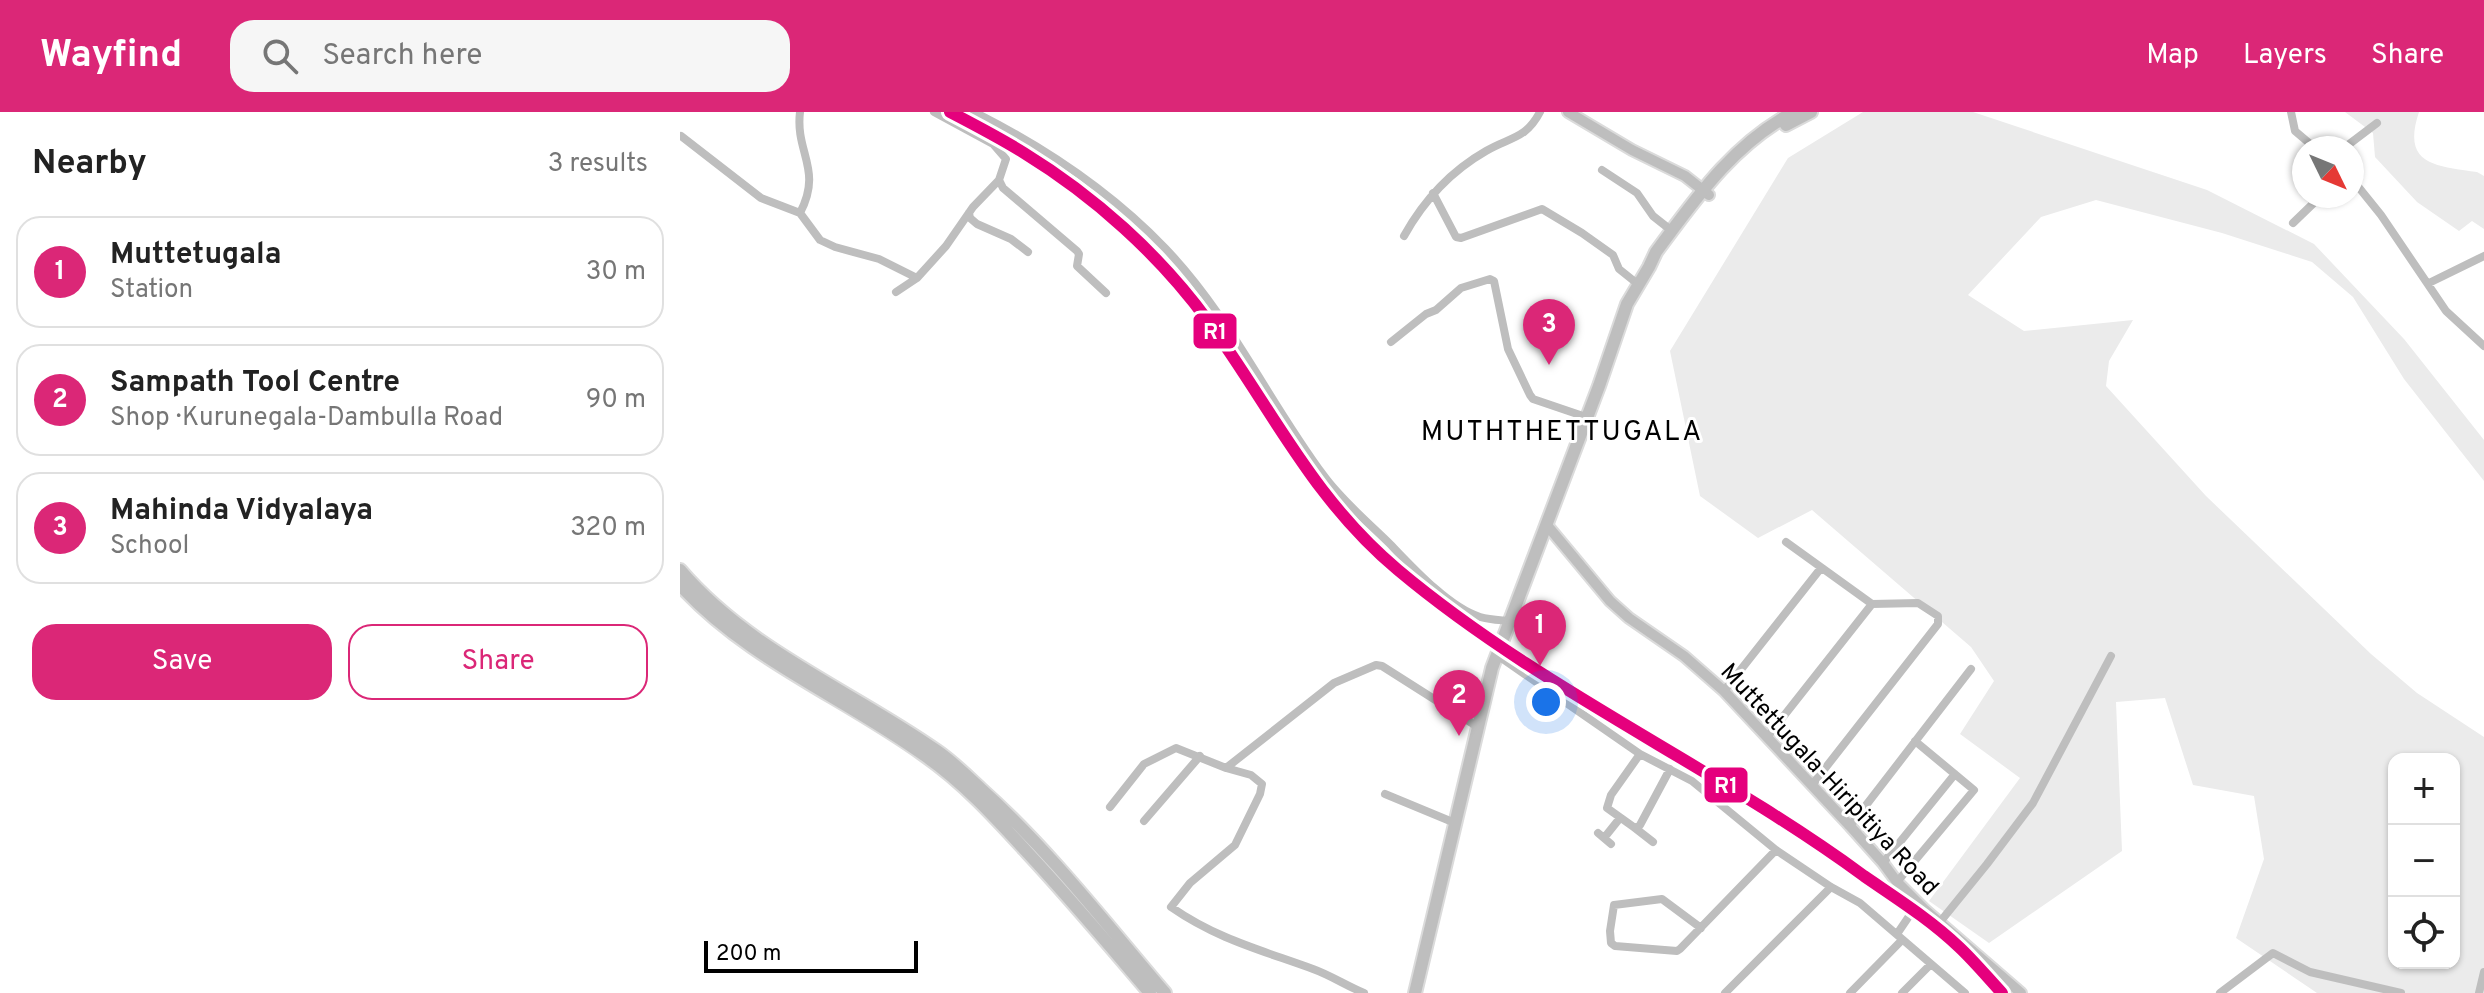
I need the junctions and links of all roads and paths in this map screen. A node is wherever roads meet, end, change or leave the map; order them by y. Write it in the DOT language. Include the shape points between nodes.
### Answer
graph roads {
  1 [pos="800,112"];
  2 [pos="934,112"];
  3 [pos="974,112"];
  4 [pos="1540,112"];
  5 [pos="1568,112"];
  6 [pos="1794,112"];
  7 [pos="1811,112"];
  8 [pos="2291,112"];
  9 [pos="2377,123"];
  10 [pos="681,136"];
  11 [pos="2301,136"];
  12 [pos="2360,136"];
  13 [pos="1602,170"];
  14 [pos="999,180"];
  15 [pos="1433,193"];
  16 [pos="1706,193"];
  17 [pos="2364,194"];
  18 [pos="2309,208"];
  19 [pos="800,213"];
  20 [pos="969,213"];
  21 [pos="2293,223"];
  22 [pos="1672,231"];
  23 [pos="1404,236"];
  24 [pos="1028,252"];
  25 [pos="2484,256"];
  26 [pos="1649,267"];
  27 [pos="917,278"];
  28 [pos="2429,283"];
  29 [pos="1639,285"];
  30 [pos="896,292"];
  31 [pos="1106,293"];
  32 [pos="1391,342"];
  33 [pos="2484,346"];
  34 [pos="1586,417"];
  35 [pos="1546,524"];
  36 [pos="1786,542"];
  37 [pos="1821,568"];
  38 [pos="680,570"];
  39 [pos="680,585"];
  40 [pos="1872,604"];
  41 [pos="1510,621"];
  42 [pos="1497,655"];
  43 [pos="2111,656"];
  44 [pos="1971,669"];
  45 [pos="1724,691"];
  46 [pos="1478,727"];
  47 [pos="1768,736"];
  48 [pos="1915,741"];
  49 [pos="1640,754"];
  50 [pos="1200,756"];
  51 [pos="1226,768"];
  52 [pos="1670,769"];
  53 [pos="1955,774"];
  54 [pos="1812,785"];
  55 [pos="1385,794"];
  56 [pos="1110,807"];
  57 [pos="1620,818"];
  58 [pos="1144,821"];
  59 [pos="1455,823"];
  60 [pos="1850,826"];
  61 [pos="1635,828"];
  62 [pos="1604,838"];
  63 [pos="1653,842"];
  64 [pos="1776,850"];
  65 [pos="1883,863"];
  66 [pos="1897,882"];
  67 [pos="1831,887"];
  68 [pos="1918,903"];
  69 [pos="1940,922"];
  70 [pos="1701,928"];
  71 [pos="1900,937"];
  72 [pos="1931,964"];
  73 [pos="2484,972"];
  74 [pos="1954,989"];
  75 [pos="1150,993"];
  76 [pos="1165,993"];
  77 [pos="1364,993"];
  78 [pos="1415,993"];
  79 [pos="1725,993"];
  80 [pos="1850,993"];
  81 [pos="1902,993"];
  82 [pos="1965,993"];
  83 [pos="2021,993"];
  84 [pos="2220,993"];
  85 [pos="2401,993"];
  86 [pos="2479,993"];
  1 -- 19 [label="street" via="810,182"];
  2 -- 14 [label="street" via="1001,152 1006,159"];
  3 -- 41 [label="street" via="1064,163 1154,238 1220,315 1330,484 1435,588 1471,614"];
  4 -- 15 [label="street" via="1529,130 1487,150"];
  5 -- 16 [label="main road" via="1685,176"];
  6 -- 16 [label="highway" via="1751,138"];
  7 -- 16 [label="highway" via="1753,146"];
  8 -- 11 [label="street"];
  9 -- 12 [label="street"];
  10 -- 19 [label="street" via="761,198"];
  13 -- 22 [label="street" via="1637,193"];
  14 -- 20 [label="street"];
  14 -- 31 [label="street" via="1077,251 1077,266"];
  15 -- 23 [label="street"];
  15 -- 29 [label="street" via="1456,237 1542,209 1613,255 1619,269"];
  16 -- 22 [label="highway"];
  16 -- 26 [label="highway"];
  17 -- 28 [label="street"];
  18 -- 21 [label="street"];
  19 -- 27 [label="street" via="820,240"];
  20 -- 24 [label="street" via="977,224"];
  20 -- 27 [label="street"];
  22 -- 26 [label="highway"];
  25 -- 28 [label="street"];
  26 -- 29 [label="highway"];
  27 -- 30 [label="street"];
  28 -- 33 [label="street" via="2446,311"];
  29 -- 34 [label="highway" via="1627,304"];
  32 -- 34 [label="street" via="1461,288 1490,279 1508,349 1530,395"];
  34 -- 35 [label="highway"];
  35 -- 41 [label="highway"];
  35 -- 45 [label="main road, Muttettugala-Hiripitiya Road" via="1610,601"];
  36 -- 37 [label="street"];
  37 -- 40 [label="street"];
  37 -- 45 [label="street"];
  38 -- 76 [label="highway" via="756,638 937,751 973,782 1054,862"];
  39 -- 75 [label="highway" via="700,607 774,661 925,755 957,781"];
  40 -- 47 [label="street"];
  40 -- 54 [label="street" via="1918,603 1938,616 1938,624"];
  41 -- 42 [label="highway"];
  42 -- 46 [label="highway"];
  42 -- 49 [label="street"];
  43 -- 69 [label="street" via="2033,803"];
  44 -- 48 [label="street"];
  45 -- 47 [label="main road, Muttettugala-Hiripitiya Road"];
  46 -- 51 [label="street" via="1376,665 1334,683"];
  46 -- 59 [label="highway"];
  47 -- 54 [label="main road, Muttettugala-Hiripitiya Road"];
  48 -- 53 [label="street"];
  48 -- 60 [label="street"];
  49 -- 52 [label="street"];
  49 -- 57 [label="street" via="1611,795 1607,808"];
  50 -- 51 [label="street"];
  50 -- 56 [label="street" via="1176,748 1144,764"];
  50 -- 58 [label="street"];
  51 -- 77 [label="street" via="1251,775 1262,784 1260,794 1235,845 1190,883 1171,907 1199,927"];
  52 -- 61 [label="street"];
  52 -- 64 [label="street"];
  53 -- 65 [label="street"];
  53 -- 66 [label="street" via="1973,793"];
  54 -- 60 [label="main road, Muttettugala-Hiripitiya Road"];
  55 -- 59 [label="street"];
  57 -- 61 [label="street"];
  57 -- 62 [label="street"];
  59 -- 78 [label="highway"];
  60 -- 65 [label="main road, Muttettugala-Hiripitiya Road"];
  61 -- 63 [label="street"];
  64 -- 67 [label="street"];
  64 -- 70 [label="street"];
  65 -- 66 [label="main road, Muttettugala-Hiripitiya Road"];
  66 -- 68 [label="main road, Muttettugala-Hiripitiya Road"];
  67 -- 71 [label="street" via="1860,903"];
  67 -- 79 [label="street"];
  68 -- 69 [label="main road, Muttettugala-Hiripitiya Road"];
  68 -- 71 [label="street"];
  69 -- 83 [label="main road, Muttettugala-Hiripitiya Road"];
  70 -- 70 [label="street" via="1677,951 1615,946 1612,907 1662,899"];
  71 -- 72 [label="street"];
  71 -- 80 [label="street"];
  72 -- 74 [label="street"];
  72 -- 81 [label="street"];
  73 -- 86 [label="street"];
  74 -- 82 [label="street"];
  84 -- 85 [label="street" via="2273,953 2310,972"];
}
